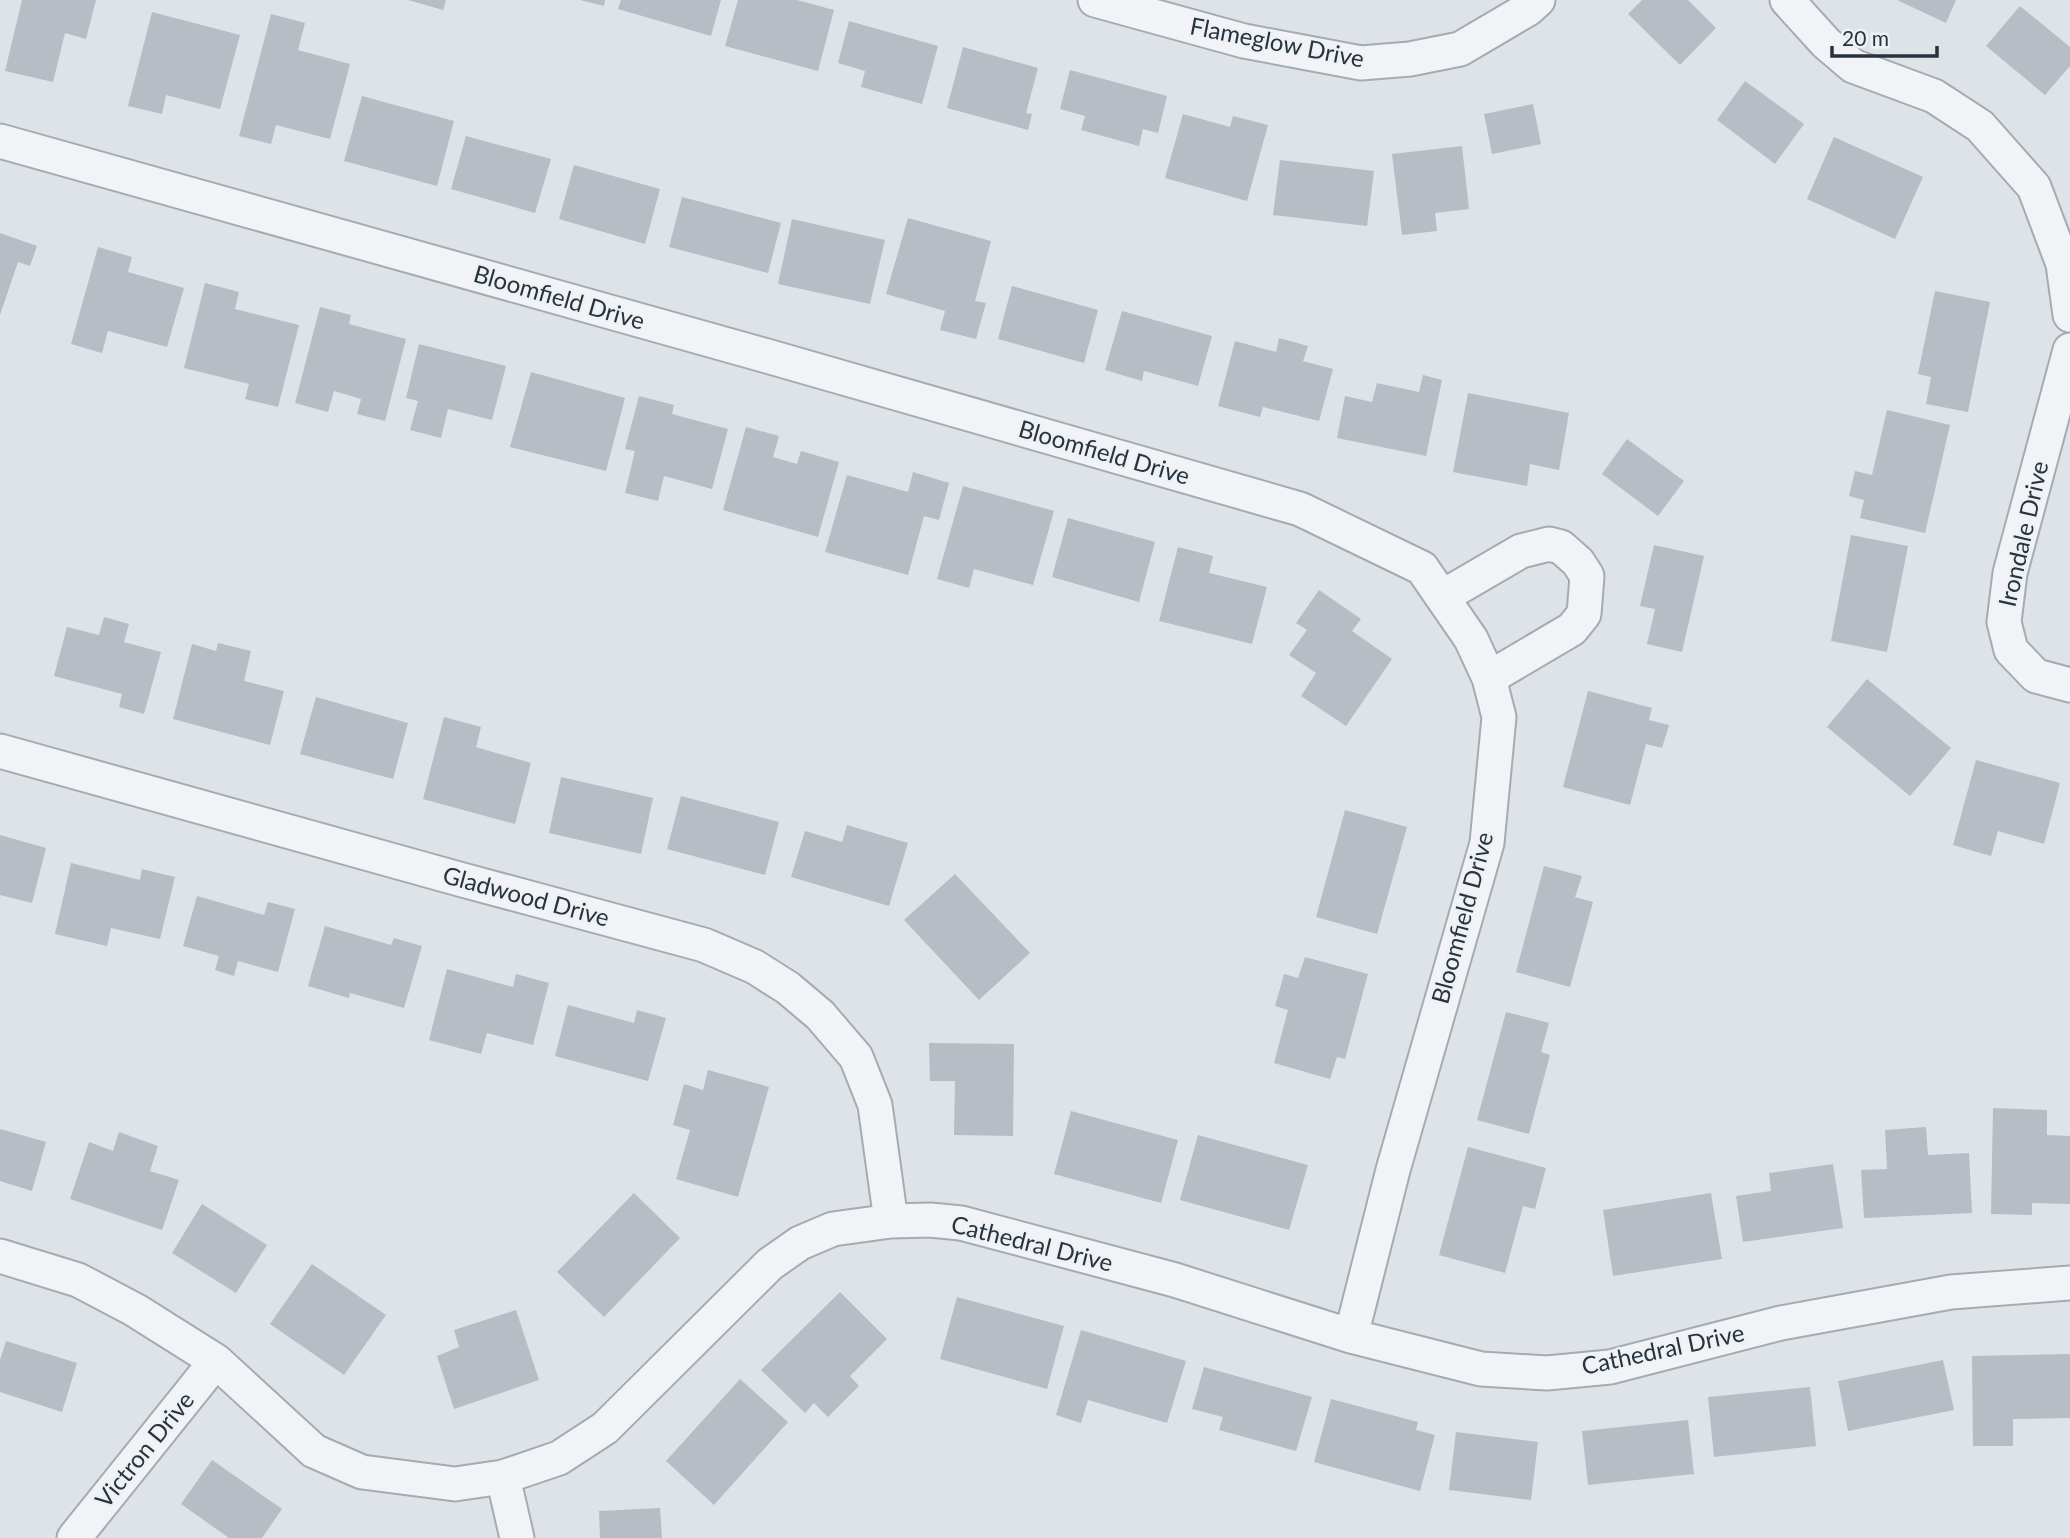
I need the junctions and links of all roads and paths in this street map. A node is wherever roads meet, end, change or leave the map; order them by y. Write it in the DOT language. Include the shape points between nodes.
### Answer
graph roads {
  1 [pos="1095,0"];
  2 [pos="1538,0"];
  3 [pos="1787,0"];
  4 [pos="0,141"];
  5 [pos="2070,315"];
  6 [pos="2070,350"];
  7 [pos="1442,597"];
  8 [pos="1489,678"];
  9 [pos="2070,685"];
  10 [pos="0,751"];
  11 [pos="891,1221"];
  12 [pos="0,1256"];
  13 [pos="2070,1283"];
  14 [pos="1351,1336"];
  15 [pos="216,1361"];
  16 [pos="503,1478"];
  17 [pos="74,1538"];
  18 [pos="517,1538"];
  1 -- 2 [label="street, Flameglow Drive" via="1244,41 1361,63 1460,49"];
  3 -- 5 [label="street" via="1853,65 1934,96 1980,126 2034,187 2063,264"];
  4 -- 7 [label="street, Bloomfield Drive" via="1300,509 1422,568"];
  6 -- 9 [label="street, Irondale Drive" via="2010,573 2004,622 2011,650 2036,677"];
  7 -- 8 [label="street, Bloomfield Drive" via="1471,639"];
  7 -- 8 [label="street" via="1521,551 1549,544 1561,547 1587,576 1584,614 1572,629"];
  8 -- 14 [label="street, Bloomfield Drive" via="1499,717 1487,842 1393,1170"];
  10 -- 11 [label="street, Gladwood Drive" via="704,945 755,967 820,1015 856,1057 875,1105"];
  11 -- 14 [label="street, Cathedral Drive" via="930,1220 982,1228 1175,1280"];
  11 -- 16 [label="street, Cathedral Drive" via="833,1229 800,1243 770,1264 605,1427 559,1458"];
  12 -- 15 [label="street, Cathedral Drive" via="78,1280"];
  13 -- 14 [label="street, Cathedral Drive" via="1951,1292 1781,1324 1610,1367 1547,1373 1481,1369"];
  15 -- 16 [label="street, Cathedral Drive" via="314,1451 362,1472 455,1483"];
  15 -- 17 [label="street, Victron Drive"];
  16 -- 18 [label="street"];
}
